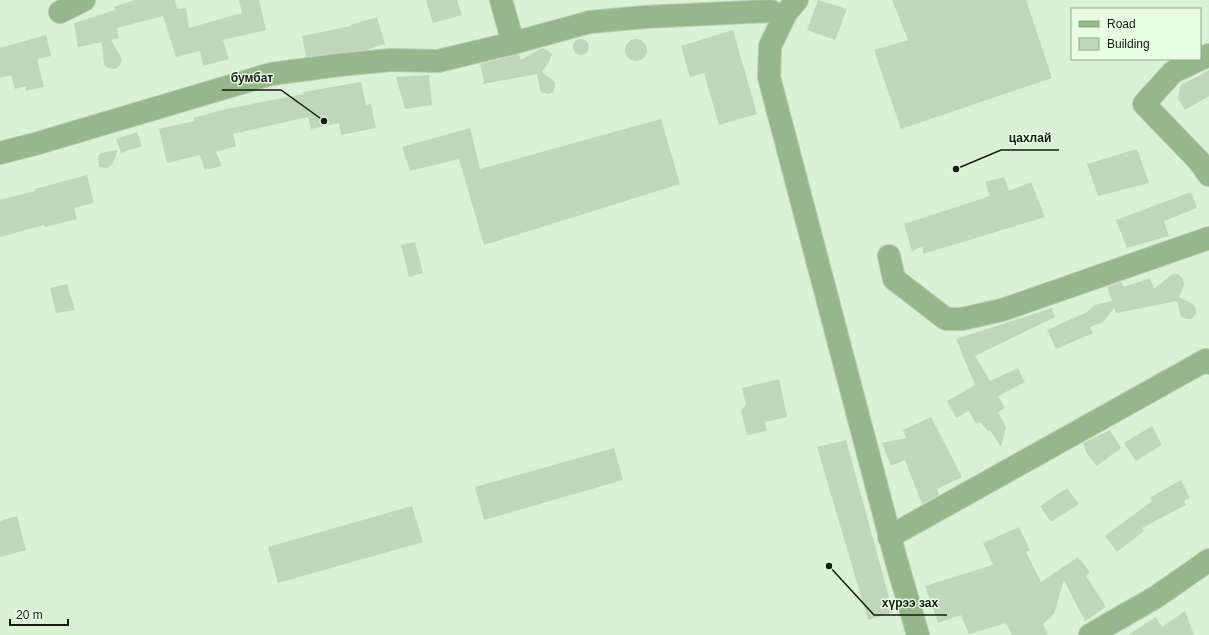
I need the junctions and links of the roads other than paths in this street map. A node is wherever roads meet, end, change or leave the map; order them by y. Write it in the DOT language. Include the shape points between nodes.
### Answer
graph roads {
  1 [pos="84,0"];
  2 [pos="500,0"];
  3 [pos="797,0"];
  4 [pos="772,6"];
  5 [pos="60,12"];
  6 [pos="776,34"];
  7 [pos="514,43"];
  8 [pos="1198,60"];
  9 [pos="0,153"];
  10 [pos="1209,175"];
  11 [pos="1209,238"];
  12 [pos="889,256"];
  13 [pos="1209,363"];
  14 [pos="889,537"];
  15 [pos="1209,560"];
  16 [pos="918,635"];
  17 [pos="1090,635"];
  1 -- 5 [label="street"];
  2 -- 7 [label="street"];
  3 -- 6 [label="street" via="786,13"];
  4 -- 6 [label="street"];
  4 -- 7 [label="street" via="590,22"];
  6 -- 14 [label="street" via="770,46 769,78"];
  7 -- 9 [label="street" via="438,61 392,60 271,74"];
  8 -- 10 [label="street" via="1173,72 1144,104"];
  11 -- 12 [label="street" via="1002,310 962,319 946,319 894,279"];
  13 -- 14 [label="street" via="1206,360"];
  14 -- 16 [label="street"];
  15 -- 17 [label="street" via="1156,597"];
}
